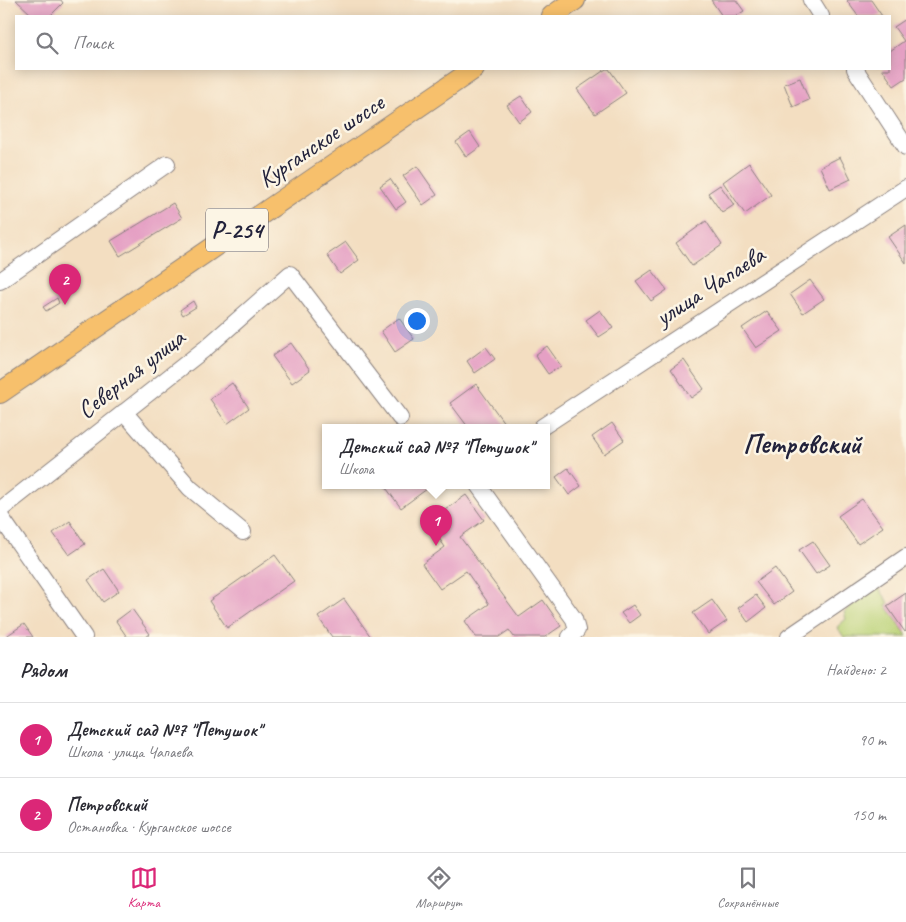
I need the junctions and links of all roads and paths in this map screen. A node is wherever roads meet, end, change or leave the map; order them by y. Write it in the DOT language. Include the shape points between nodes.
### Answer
graph roads {
  1 [pos="575,0"];
  2 [pos="811,0"];
  3 [pos="553,15"];
  4 [pos="820,15"];
  5 [pos="473,70"];
  6 [pos="856,70"];
  7 [pos="906,147"];
  8 [pos="167,164"];
  9 [pos="906,188"];
  10 [pos="0,280"];
  11 [pos="0,394"];
  12 [pos="124,412"];
  13 [pos="400,418"];
  14 [pos="547,424"];
  15 [pos="481,489"];
  16 [pos="0,510"];
  17 [pos="0,516"];
  18 [pos="243,532"];
  19 [pos="906,557"];
  20 [pos="84,637"];
  21 [pos="570,637"];
  22 [pos="789,637"];
  1 -- 3 [label="main road"];
  2 -- 4 [label="street"];
  5 -- 11 [label="main road, Курганское шоссе / Р-254"];
  6 -- 7 [label="street"];
  8 -- 10 [label="street"];
  9 -- 14 [label="street, улица Чапаева"];
  12 -- 13 [label="street, Северная улица" via="206,348 290,274"];
  12 -- 16 [label="street, Северная улица"];
  12 -- 18 [label="street" via="190,488"];
  15 -- 21 [label="street" via="574,618 577,630"];
  17 -- 20 [label="street"];
  19 -- 22 [label="street"];
}
